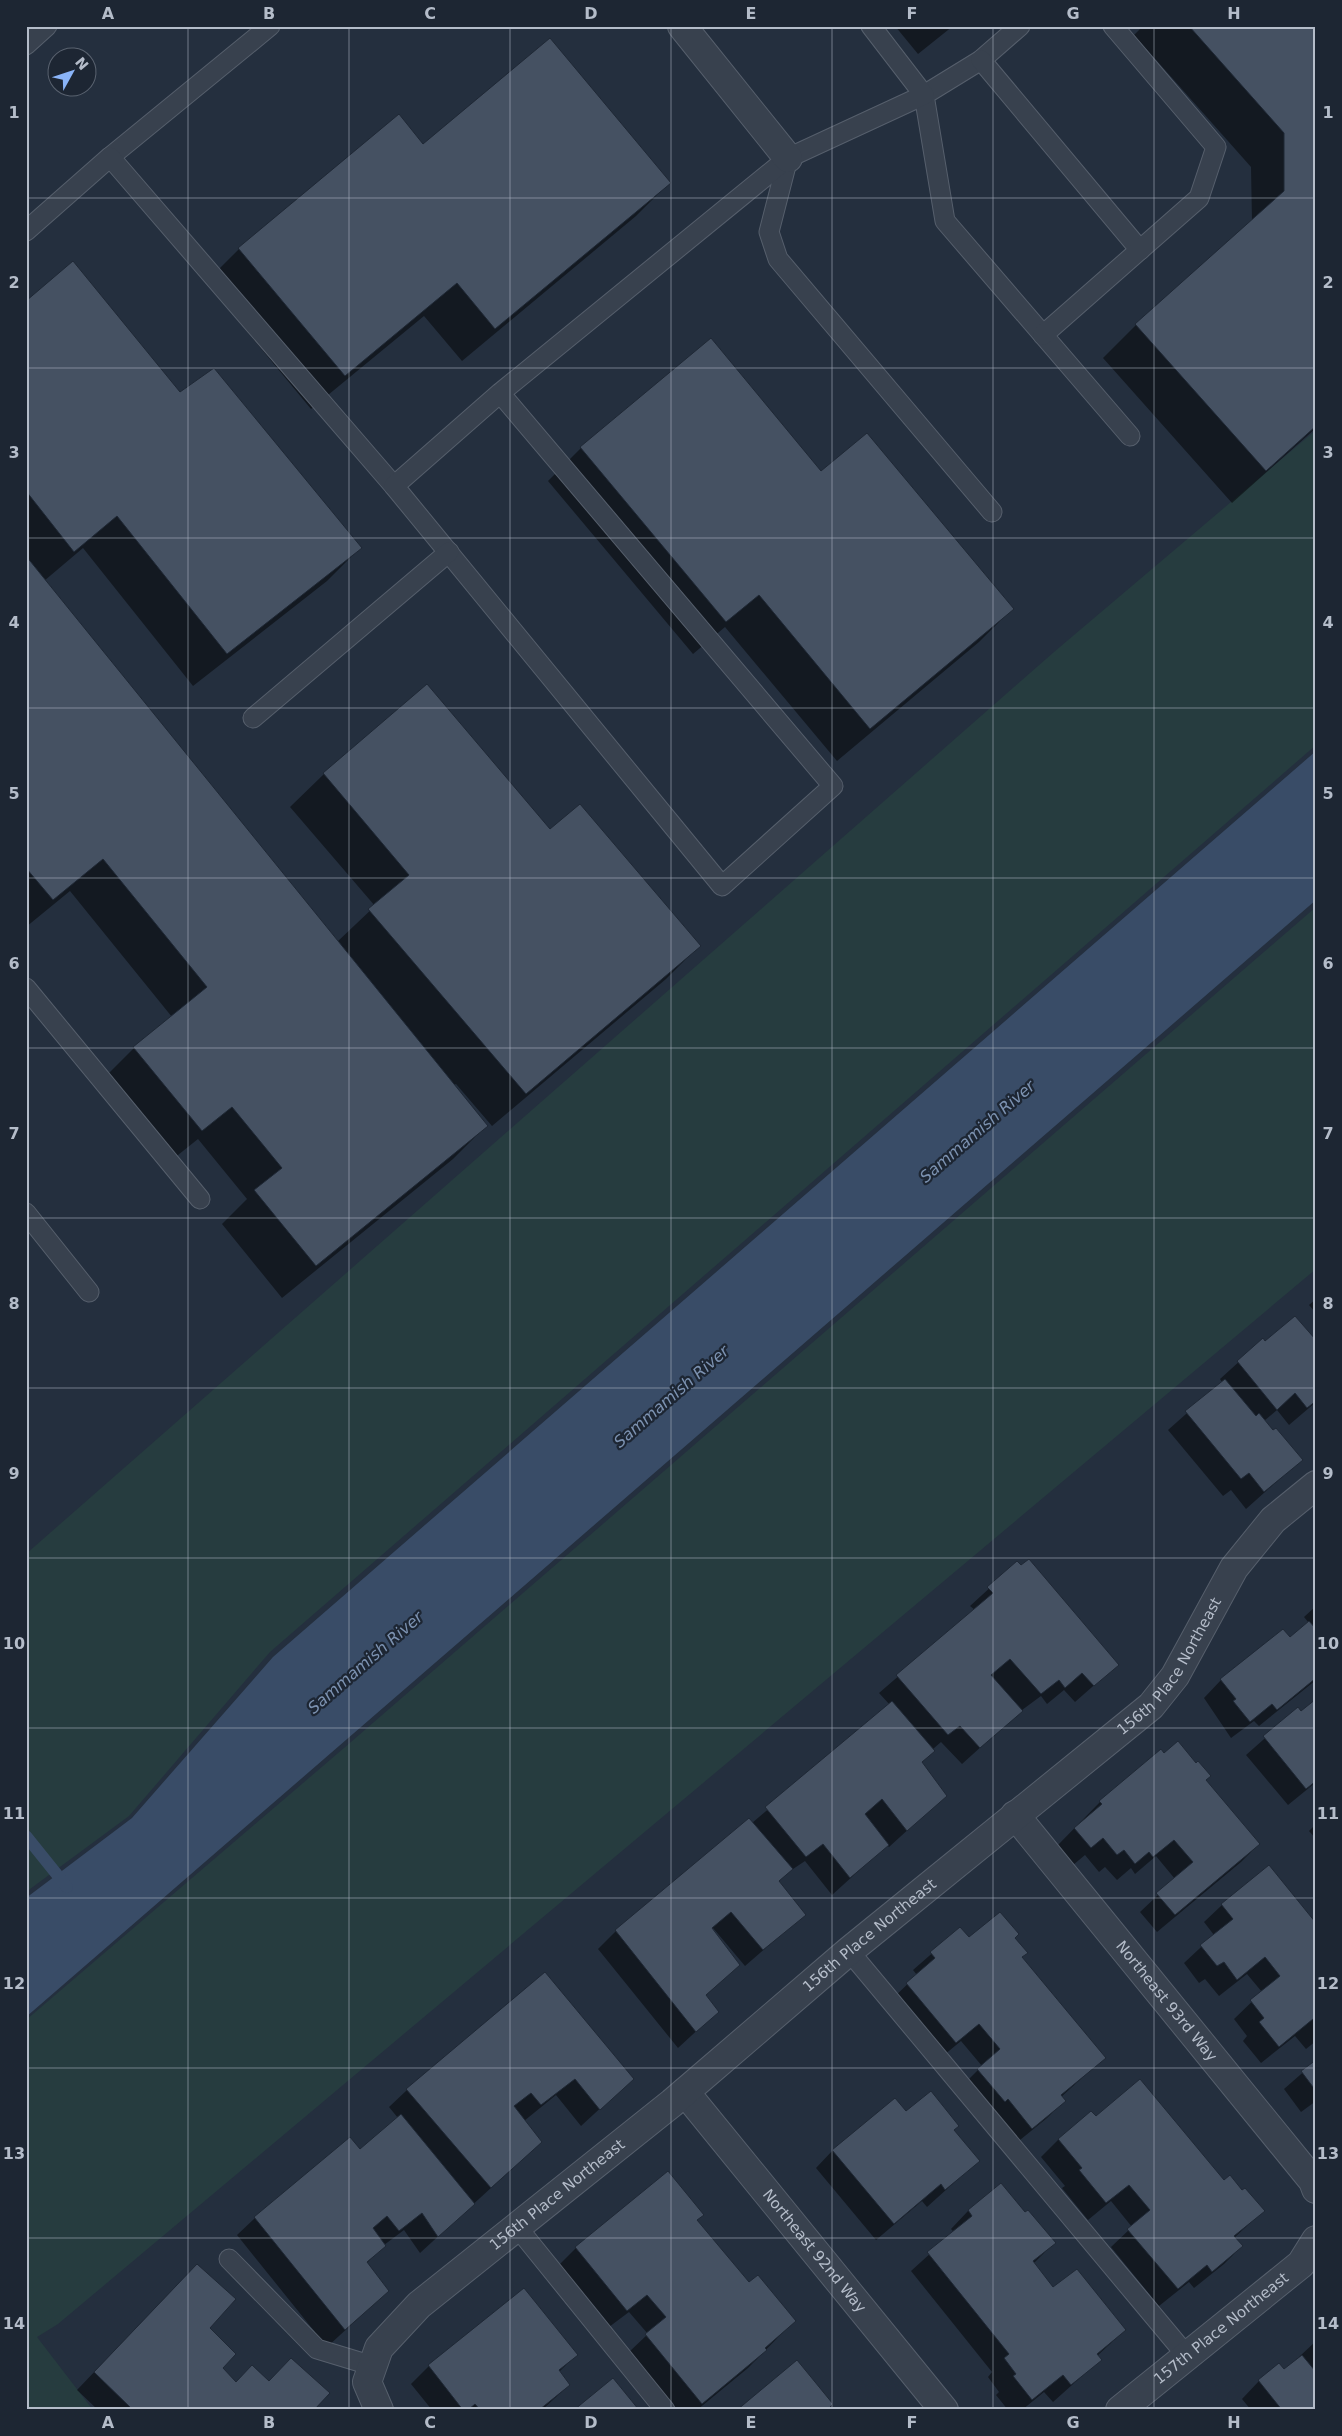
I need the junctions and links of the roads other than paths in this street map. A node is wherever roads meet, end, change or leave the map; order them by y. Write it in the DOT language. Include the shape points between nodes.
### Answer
graph roads {
  1 [pos="47,26"];
  2 [pos="270,26"];
  3 [pos="682,26"];
  4 [pos="871,26"];
  5 [pos="1020,26"];
  6 [pos="1113,26"];
  7 [pos="26,45"];
  8 [pos="981,60"];
  9 [pos="924,95"];
  10 [pos="110,157"];
  11 [pos="788,158"];
  12 [pos="26,231"];
  13 [pos="1140,250"];
  14 [pos="1043,336"];
  15 [pos="500,393"];
  16 [pos="1130,436"];
  17 [pos="394,486"];
  18 [pos="992,512"];
  19 [pos="449,552"];
  20 [pos="253,718"];
  21 [pos="26,988"];
  22 [pos="200,1199"];
  23 [pos="26,1213"];
  24 [pos="89,1292"];
  25 [pos="1316,1485"];
  26 [pos="1015,1815"];
  27 [pos="849,1952"];
  28 [pos="685,2092"];
  29 [pos="1316,2189"];
  30 [pos="518,2227"];
  31 [pos="1316,2240"];
  32 [pos="230,2259"];
  33 [pos="1187,2356"];
  34 [pos="376,2357"];
  35 [pos="379,2410"];
  36 [pos="665,2410"];
  37 [pos="944,2410"];
  38 [pos="1120,2410"];
  1 -- 7 [label="lane"];
  2 -- 10 [label="lane"];
  3 -- 11 [label="street"];
  4 -- 9 [label="lane"];
  5 -- 8 [label="lane"];
  6 -- 13 [label="lane" via="1216,148 1199,198"];
  8 -- 9 [label="lane"];
  8 -- 13 [label="lane"];
  9 -- 11 [label="lane"];
  9 -- 14 [label="lane" via="945,221"];
  10 -- 12 [label="lane"];
  10 -- 17 [label="lane"];
  11 -- 15 [label="lane"];
  11 -- 18 [label="lane" via="769,232 778,259"];
  13 -- 14 [label="lane"];
  14 -- 16 [label="lane"];
  15 -- 17 [label="lane"];
  15 -- 19 [label="lane" via="832,786 722,886"];
  17 -- 19 [label="lane"];
  19 -- 20 [label="lane"];
  21 -- 22 [label="lane"];
  23 -- 24 [label="lane"];
  25 -- 26 [label="street, 156th Place Northeast" via="1273,1520 1234,1568 1175,1676 1151,1706"];
  26 -- 27 [label="street, 156th Place Northeast"];
  26 -- 29 [label="street, Northeast 93rd Way" via="1313,2181"];
  27 -- 28 [label="street, 156th Place Northeast"];
  27 -- 33 [label="lane"];
  28 -- 30 [label="street, 156th Place Northeast"];
  28 -- 37 [label="street, Northeast 92nd Way"];
  30 -- 34 [label="street, 156th Place Northeast" via="419,2305"];
  30 -- 36 [label="lane"];
  31 -- 33 [label="street, 157th Place Northeast" via="1301,2264"];
  32 -- 34 [label="lane" via="318,2349"];
  33 -- 38 [label="street, 157th Place Northeast"];
  34 -- 35 [label="street" via="367,2382"];
}
